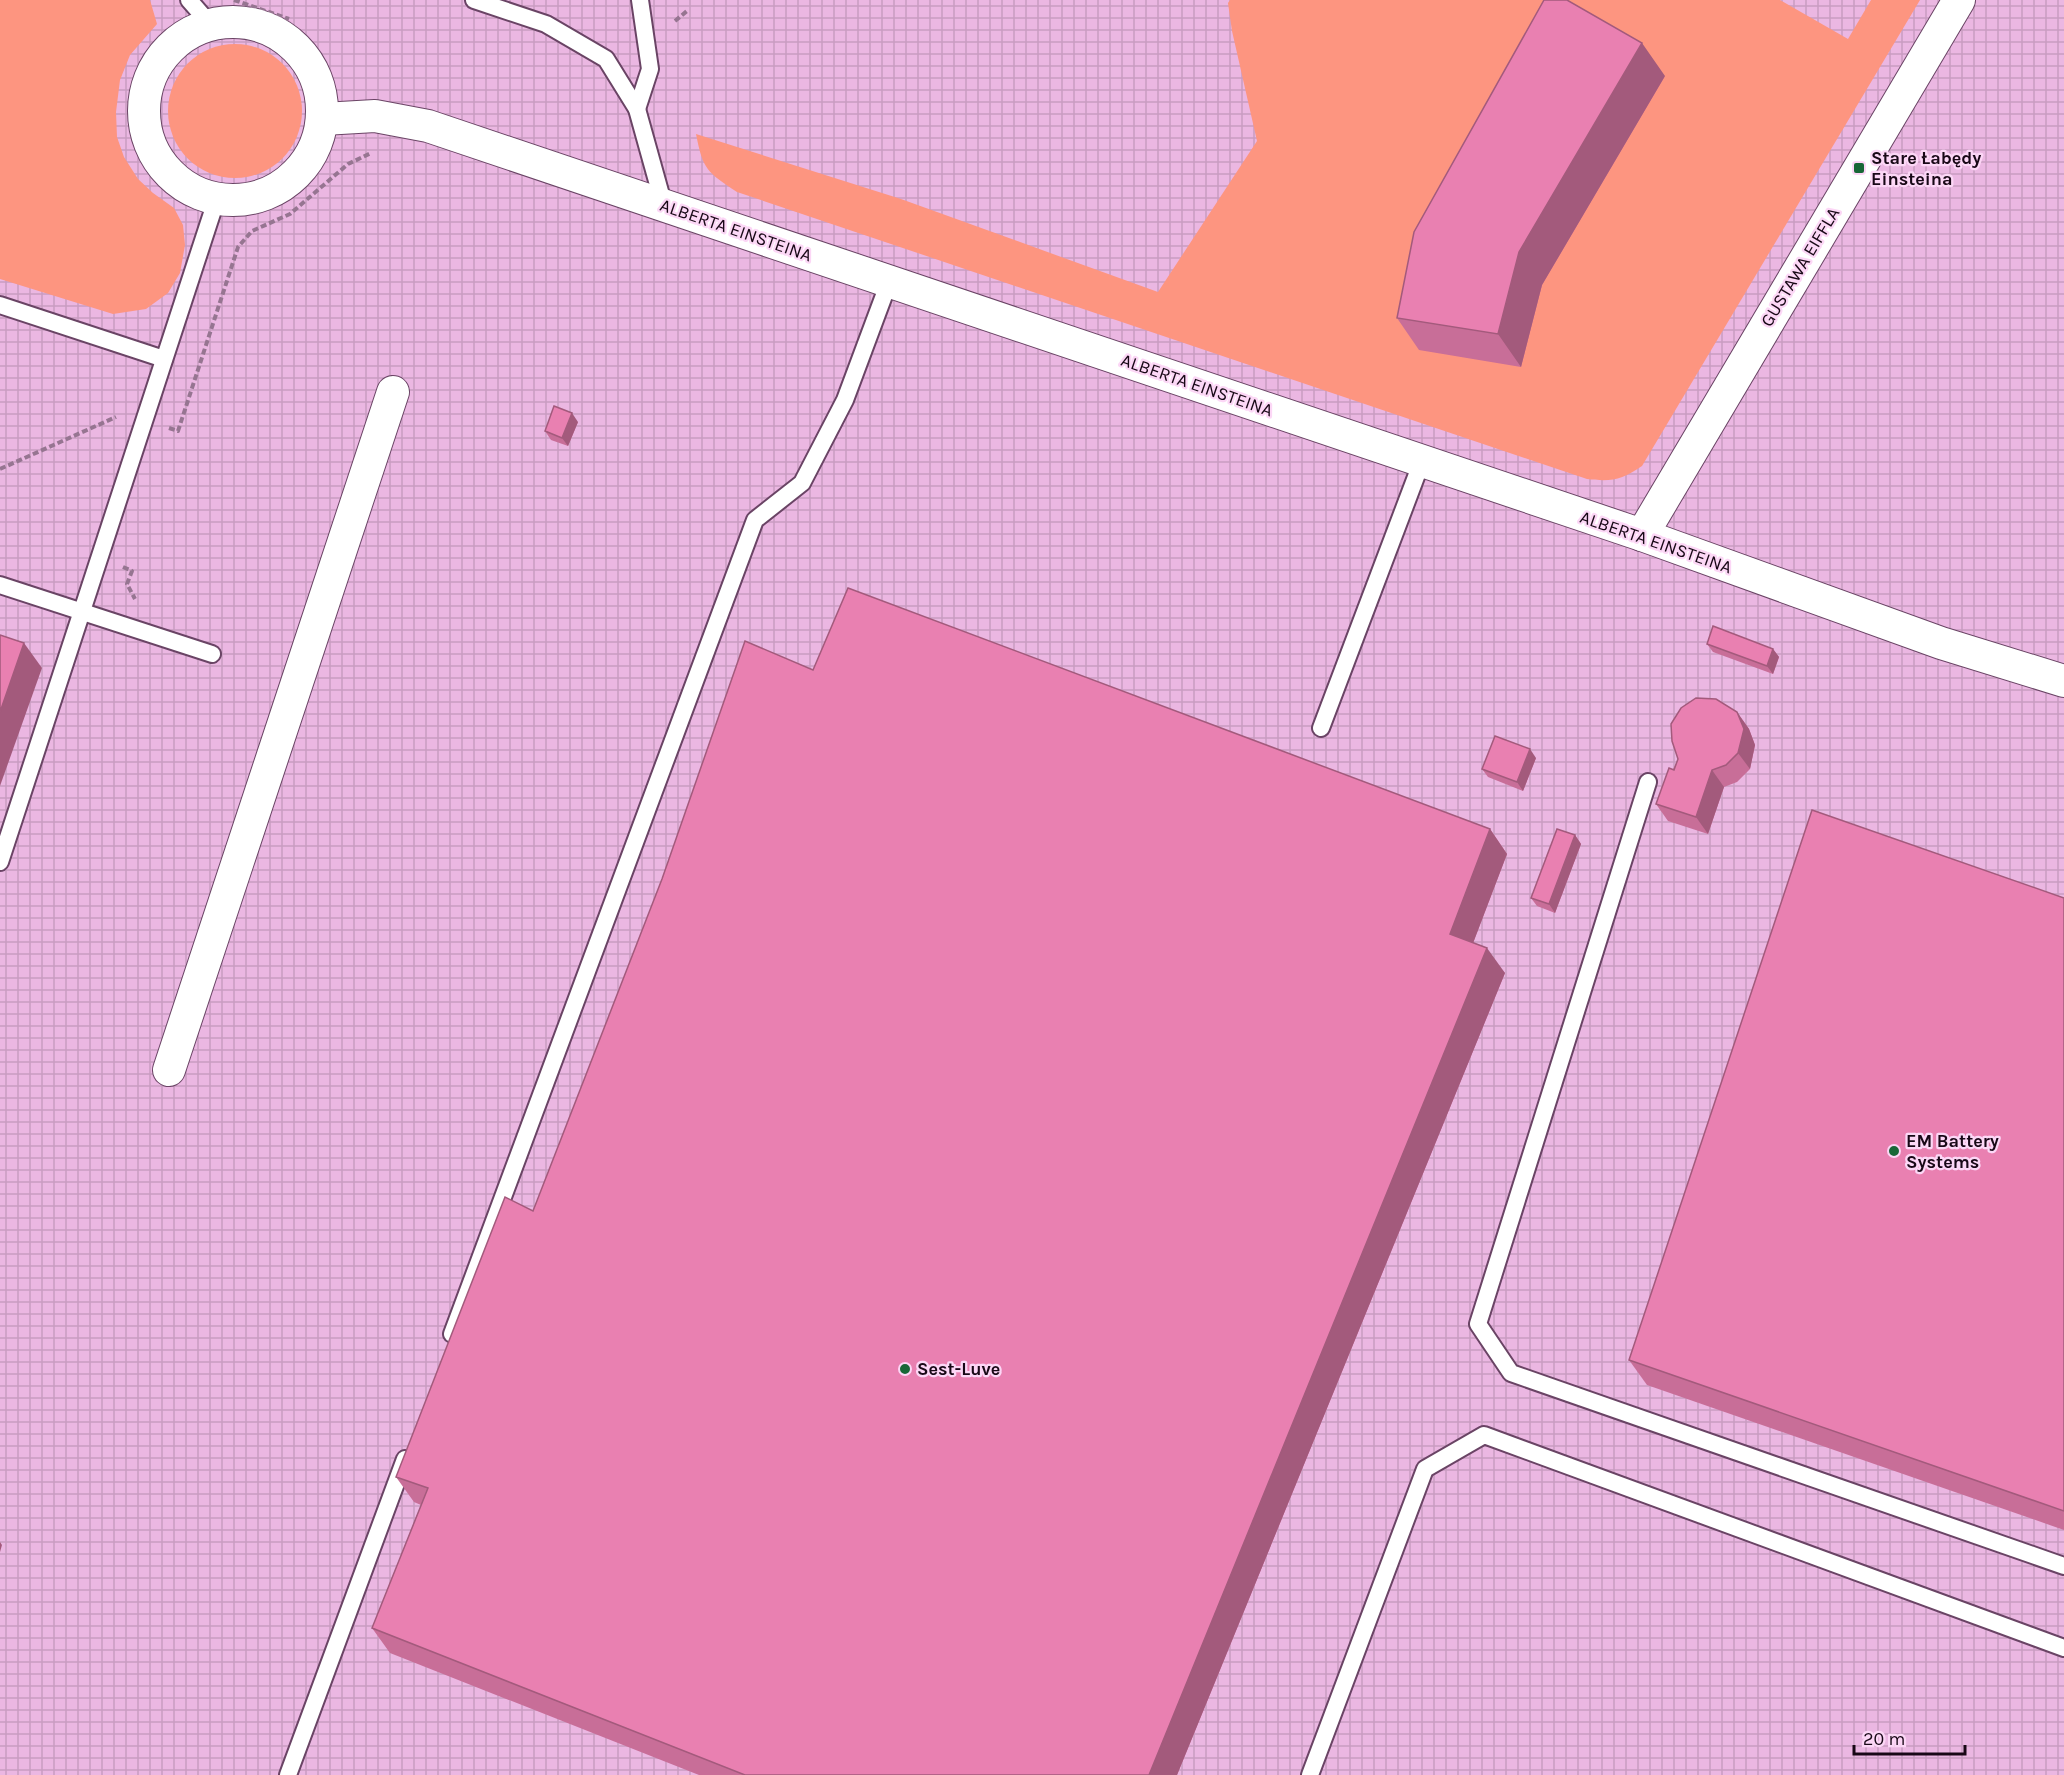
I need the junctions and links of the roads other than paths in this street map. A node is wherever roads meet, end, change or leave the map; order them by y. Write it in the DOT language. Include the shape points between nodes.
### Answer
graph roads {
  1 [pos="189,0"];
  2 [pos="474,0"];
  3 [pos="640,0"];
  4 [pos="1959,0"];
  5 [pos="210,24"];
  6 [pos="637,109"];
  7 [pos="323,119"];
  8 [pos="216,201"];
  9 [pos="664,206"];
  10 [pos="889,282"];
  11 [pos="0,305"];
  12 [pos="164,359"];
  13 [pos="393,392"];
  14 [pos="1422,461"];
  15 [pos="1642,536"];
  16 [pos="0,585"];
  17 [pos="82,611"];
  18 [pos="212,654"];
  19 [pos="2064,681"];
  20 [pos="1321,728"];
  21 [pos="1648,782"];
  22 [pos="0,862"];
  23 [pos="169,1070"];
  24 [pos="446,1349"];
  25 [pos="413,1439"];
  26 [pos="2064,1566"];
  27 [pos="2064,1648"];
  28 [pos="288,1775"];
  29 [pos="1310,1775"];
  1 -- 5 [label="lane"];
  2 -- 6 [label="lane" via="546,24 606,59"];
  3 -- 6 [label="lane" via="650,69"];
  4 -- 15 [label="street, GUSTAWA EIFFLA"];
  5 -- 7 [label="street" via="234,21 259,25 281,35 300,51 314,72 322,95"];
  5 -- 8 [label="street" via="186,35 166,51 152,73 144,98 144,123 156,159 182,186"];
  6 -- 9 [label="lane"];
  7 -- 8 [label="street" via="312,156 287,184 254,200"];
  7 -- 9 [label="street, ALBERTA EINSTEINA" via="375,116 428,126"];
  8 -- 12 [label="lane"];
  9 -- 10 [label="street, ALBERTA EINSTEINA"];
  10 -- 14 [label="street, ALBERTA EINSTEINA"];
  10 -- 24 [label="lane" via="845,399 802,483 755,520"];
  11 -- 12 [label="lane"];
  12 -- 17 [label="lane"];
  13 -- 23 [label="street"];
  14 -- 15 [label="street, ALBERTA EINSTEINA"];
  14 -- 20 [label="lane"];
  15 -- 19 [label="street, ALBERTA EINSTEINA" via="1941,643"];
  16 -- 17 [label="lane"];
  17 -- 18 [label="lane"];
  17 -- 22 [label="lane"];
  21 -- 26 [label="lane" via="1478,1324 1511,1373"];
  25 -- 28 [label="lane"];
  27 -- 29 [label="lane" via="1484,1435 1425,1470"];
}
